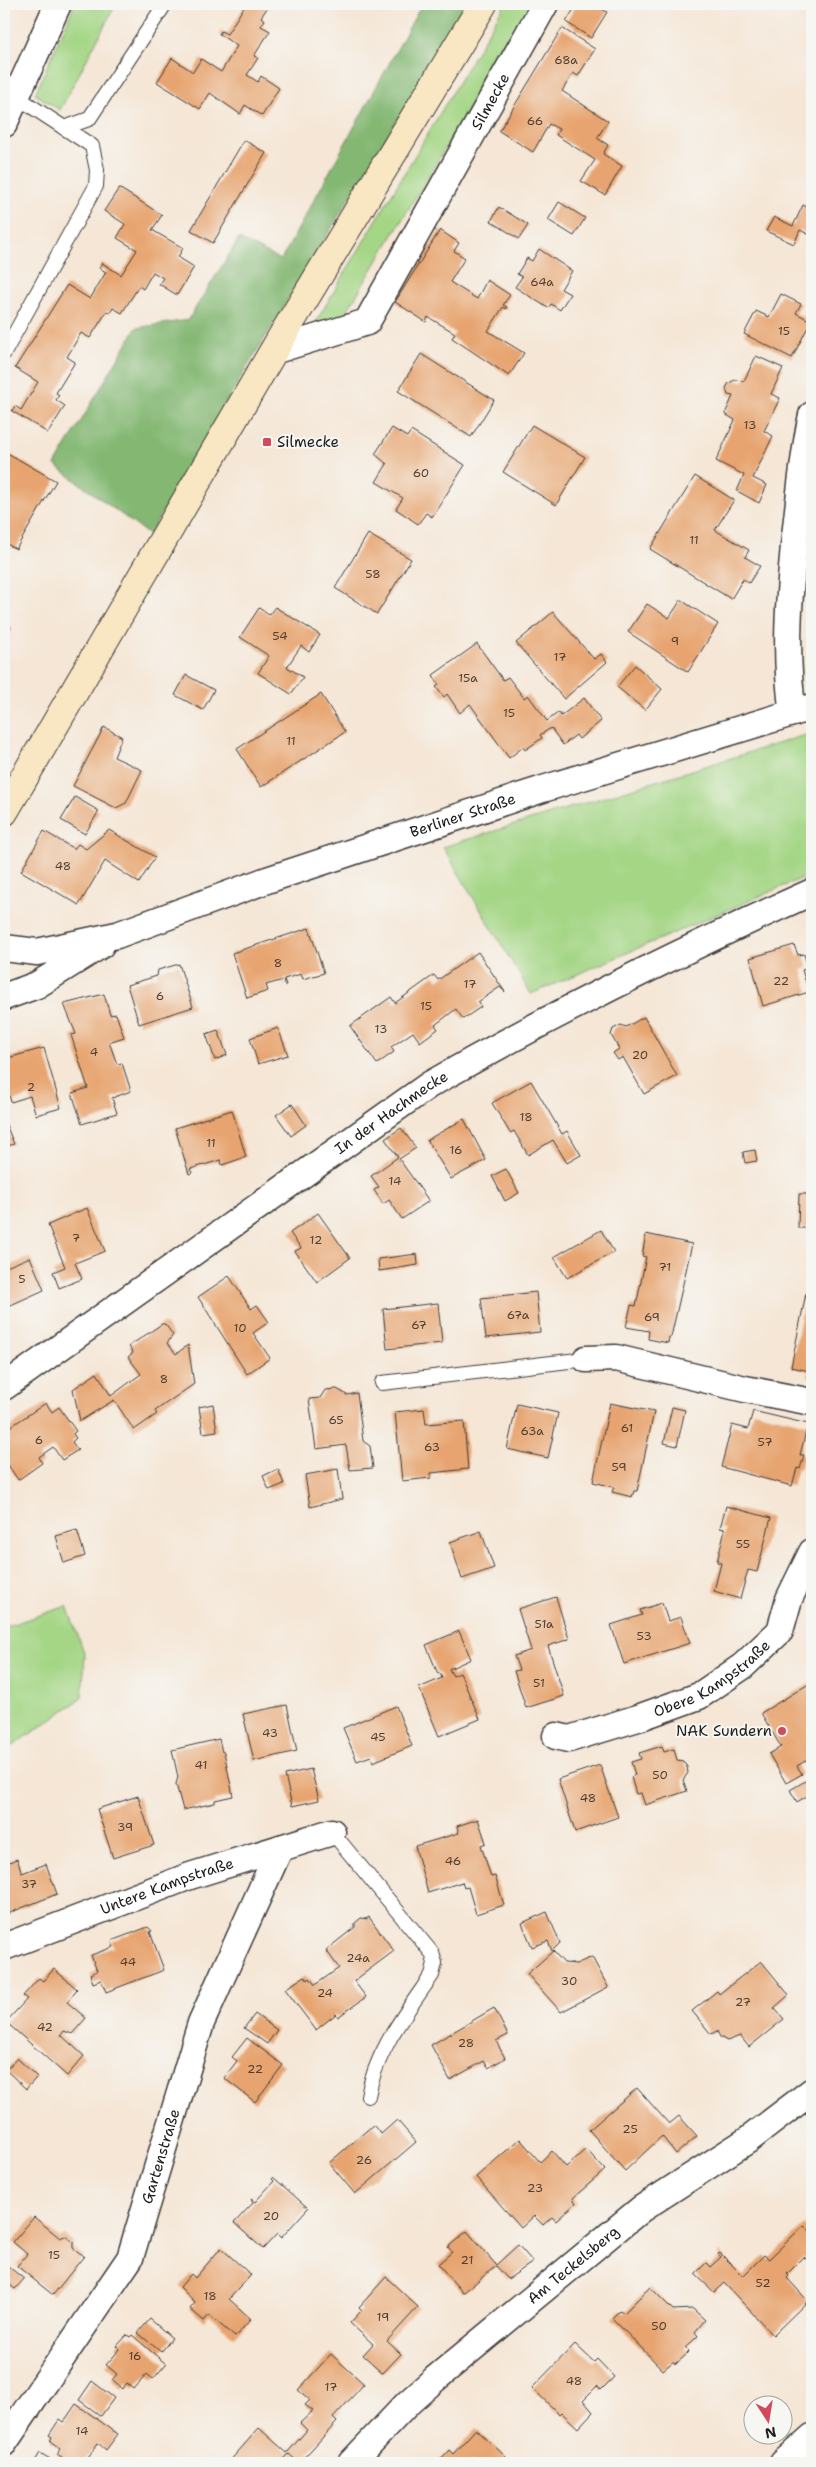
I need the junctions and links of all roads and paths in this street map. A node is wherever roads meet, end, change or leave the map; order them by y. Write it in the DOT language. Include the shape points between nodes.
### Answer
graph roads {
  1 [pos="58,4"];
  2 [pos="165,4"];
  3 [pos="483,4"];
  4 [pos="545,4"];
  5 [pos="17,97"];
  6 [pos="4,124"];
  7 [pos="64,128"];
  8 [pos="273,351"];
  9 [pos="4,353"];
  10 [pos="812,415"];
  11 [pos="802,710"];
  12 [pos="4,812"];
  13 [pos="812,892"];
  14 [pos="117,935"];
  15 [pos="4,948"];
  16 [pos="4,997"];
  17 [pos="586,1359"];
  18 [pos="382,1383"];
  19 [pos="4,1386"];
  20 [pos="812,1402"];
  21 [pos="812,1552"];
  22 [pos="556,1736"];
  23 [pos="332,1832"];
  24 [pos="280,1848"];
  25 [pos="4,1947"];
  26 [pos="812,2091"];
  27 [pos="368,2096"];
  28 [pos="812,2437"];
  29 [pos="4,2443"];
  30 [pos="351,2463"];
  31 [pos="783,2463"];
  1 -- 5 [label="street"];
  2 -- 7 [label="lane" via="89,119"];
  3 -- 8 [label="main road"];
  4 -- 8 [label="street, Silmecke" via="366,322"];
  5 -- 6 [label="street"];
  5 -- 7 [label="lane"];
  7 -- 9 [label="lane" via="92,146 97,170 96,186"];
  8 -- 12 [label="main road"];
  10 -- 11 [label="street" via="804,453 788,623 788,682"];
  11 -- 14 [label="street, Berliner Straße" via="543,788 267,880"];
  13 -- 19 [label="street, In der Hachmecke" via="705,940 494,1048 429,1085"];
  14 -- 15 [label="street, Berliner Straße" via="37,952"];
  14 -- 16 [label="street, Berliner Straße" via="36,985"];
  17 -- 18 [label="lane"];
  17 -- 20 [label="street" via="616,1358"];
  21 -- 22 [label="street, Obere Kampstraße" via="789,1599 780,1631 744,1666 699,1696 569,1739"];
  23 -- 24 [label="street, Untere Kampstraße"];
  23 -- 27 [label="lane" via="432,1953 435,1963 432,1975 379,2058"];
  24 -- 25 [label="street, Untere Kampstraße" via="190,1876"];
  24 -- 29 [label="street, Gartenstraße" via="201,2023 130,2258"];
  26 -- 30 [label="street, Am Teckelsberg" via="748,2140 662,2194 614,2230 442,2373"];
  28 -- 31 [label="street"];
}
